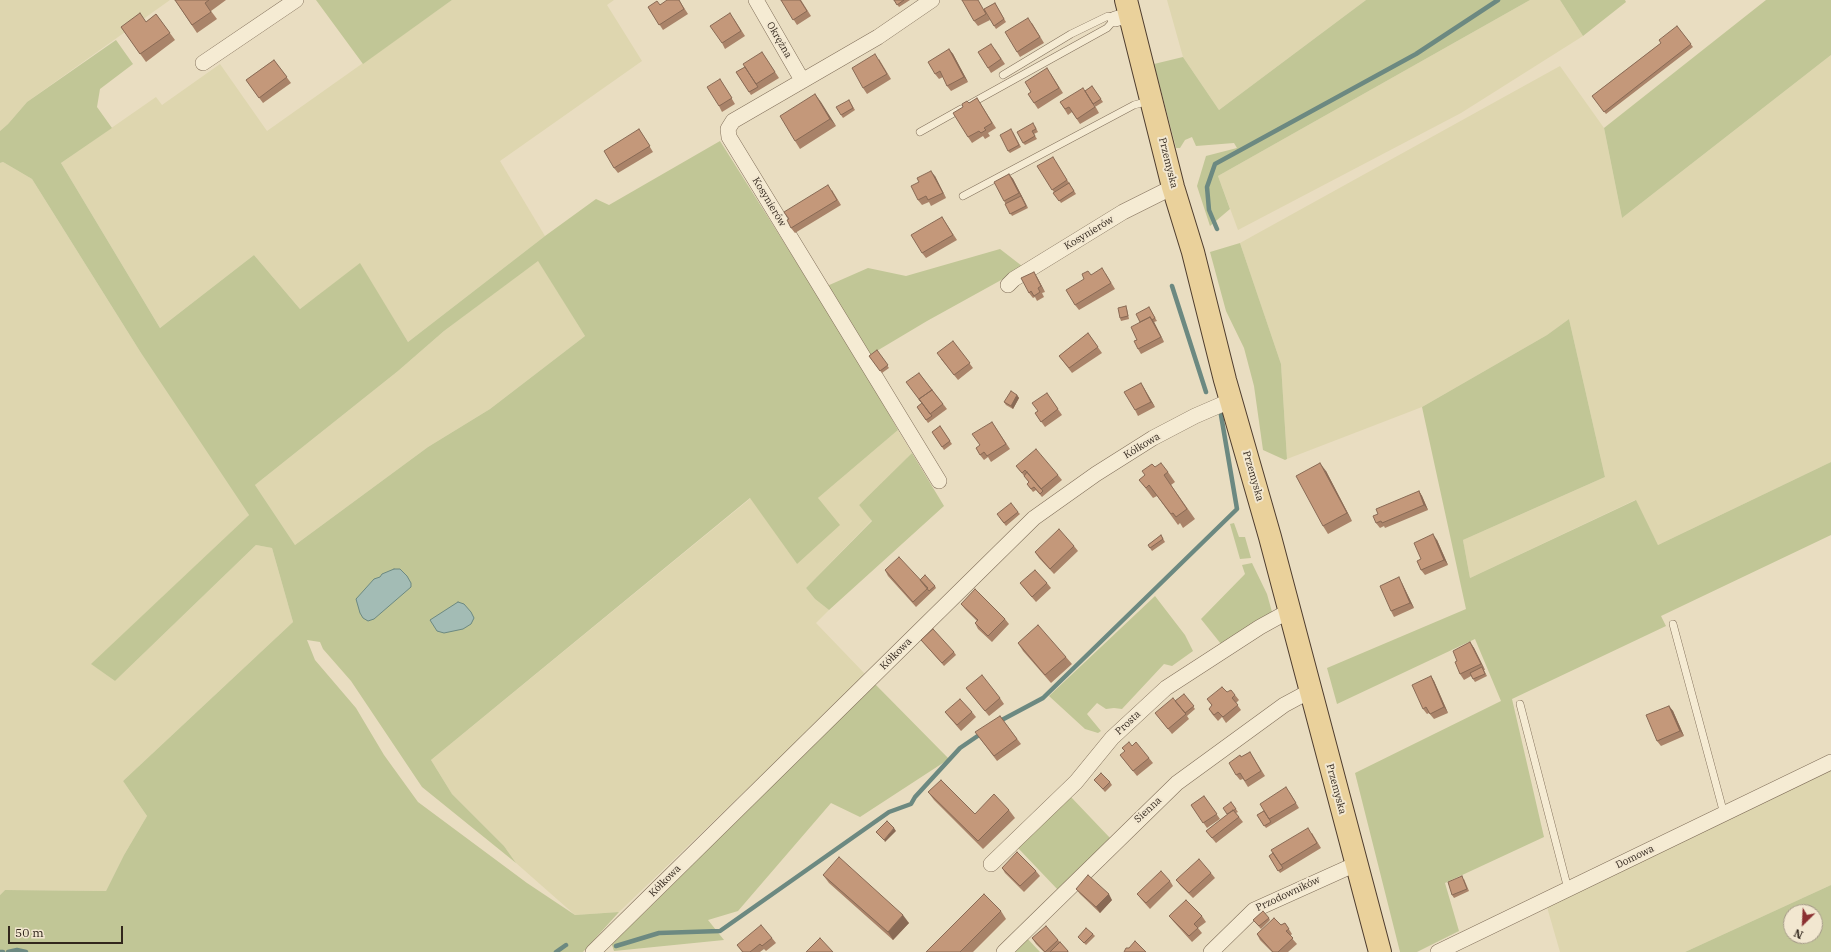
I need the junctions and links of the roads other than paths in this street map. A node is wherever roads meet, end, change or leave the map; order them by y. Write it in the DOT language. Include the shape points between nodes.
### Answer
graph roads {
  1 [pos="296,0"];
  2 [pos="756,0"];
  3 [pos="932,0"];
  4 [pos="1124,12"];
  5 [pos="203,63"];
  6 [pos="1003,75"];
  7 [pos="802,80"];
  8 [pos="1152,100"];
  9 [pos="920,132"];
  10 [pos="1173,186"];
  11 [pos="963,196"];
  12 [pos="1008,285"];
  13 [pos="1232,400"];
  14 [pos="939,482"];
  15 [pos="1289,611"];
  16 [pos="1672,624"];
  17 [pos="1310,691"];
  18 [pos="1520,704"];
  19 [pos="1831,762"];
  20 [pos="1724,814"];
  21 [pos="991,864"];
  22 [pos="1356,864"];
  23 [pos="1568,889"];
  24 [pos="593,952"];
  25 [pos="1004,952"];
  26 [pos="1211,952"];
  27 [pos="1380,952"];
  28 [pos="1438,952"];
  1 -- 5 [label="street"];
  2 -- 7 [label="street, Okrężna"];
  3 -- 7 [label="street, Kosynierów" via="878,37"];
  4 -- 6 [label="lane" via="1108,16 1071,34"];
  4 -- 8 [label="main road, Przemyska"];
  4 -- 9 [label="lane" via="1107,28"];
  7 -- 14 [label="street, Kosynierów" via="733,121 728,128 729,136"];
  8 -- 10 [label="main road, Przemyska"];
  8 -- 11 [label="lane" via="1134,105"];
  10 -- 12 [label="street, Kosynierów" via="1117,216"];
  10 -- 13 [label="main road, Przemyska"];
  13 -- 15 [label="main road, Przemyska"];
  13 -- 24 [label="street, Kółkowa" via="1153,438 1034,518"];
  15 -- 17 [label="main road, Przemyska"];
  15 -- 21 [label="street, Prosta" via="1166,688 1112,738 1076,782"];
  16 -- 20 [label="lane"];
  17 -- 22 [label="main road, Przemyska"];
  17 -- 25 [label="street, Sienna" via="1284,705 1177,783"];
  18 -- 23 [label="lane"];
  19 -- 20 [label="street, Domowa"];
  20 -- 23 [label="street, Domowa"];
  22 -- 26 [label="street, Przodowników" via="1254,910"];
  22 -- 27 [label="main road, Przemyska"];
  23 -- 28 [label="street, Domowa"];
}
